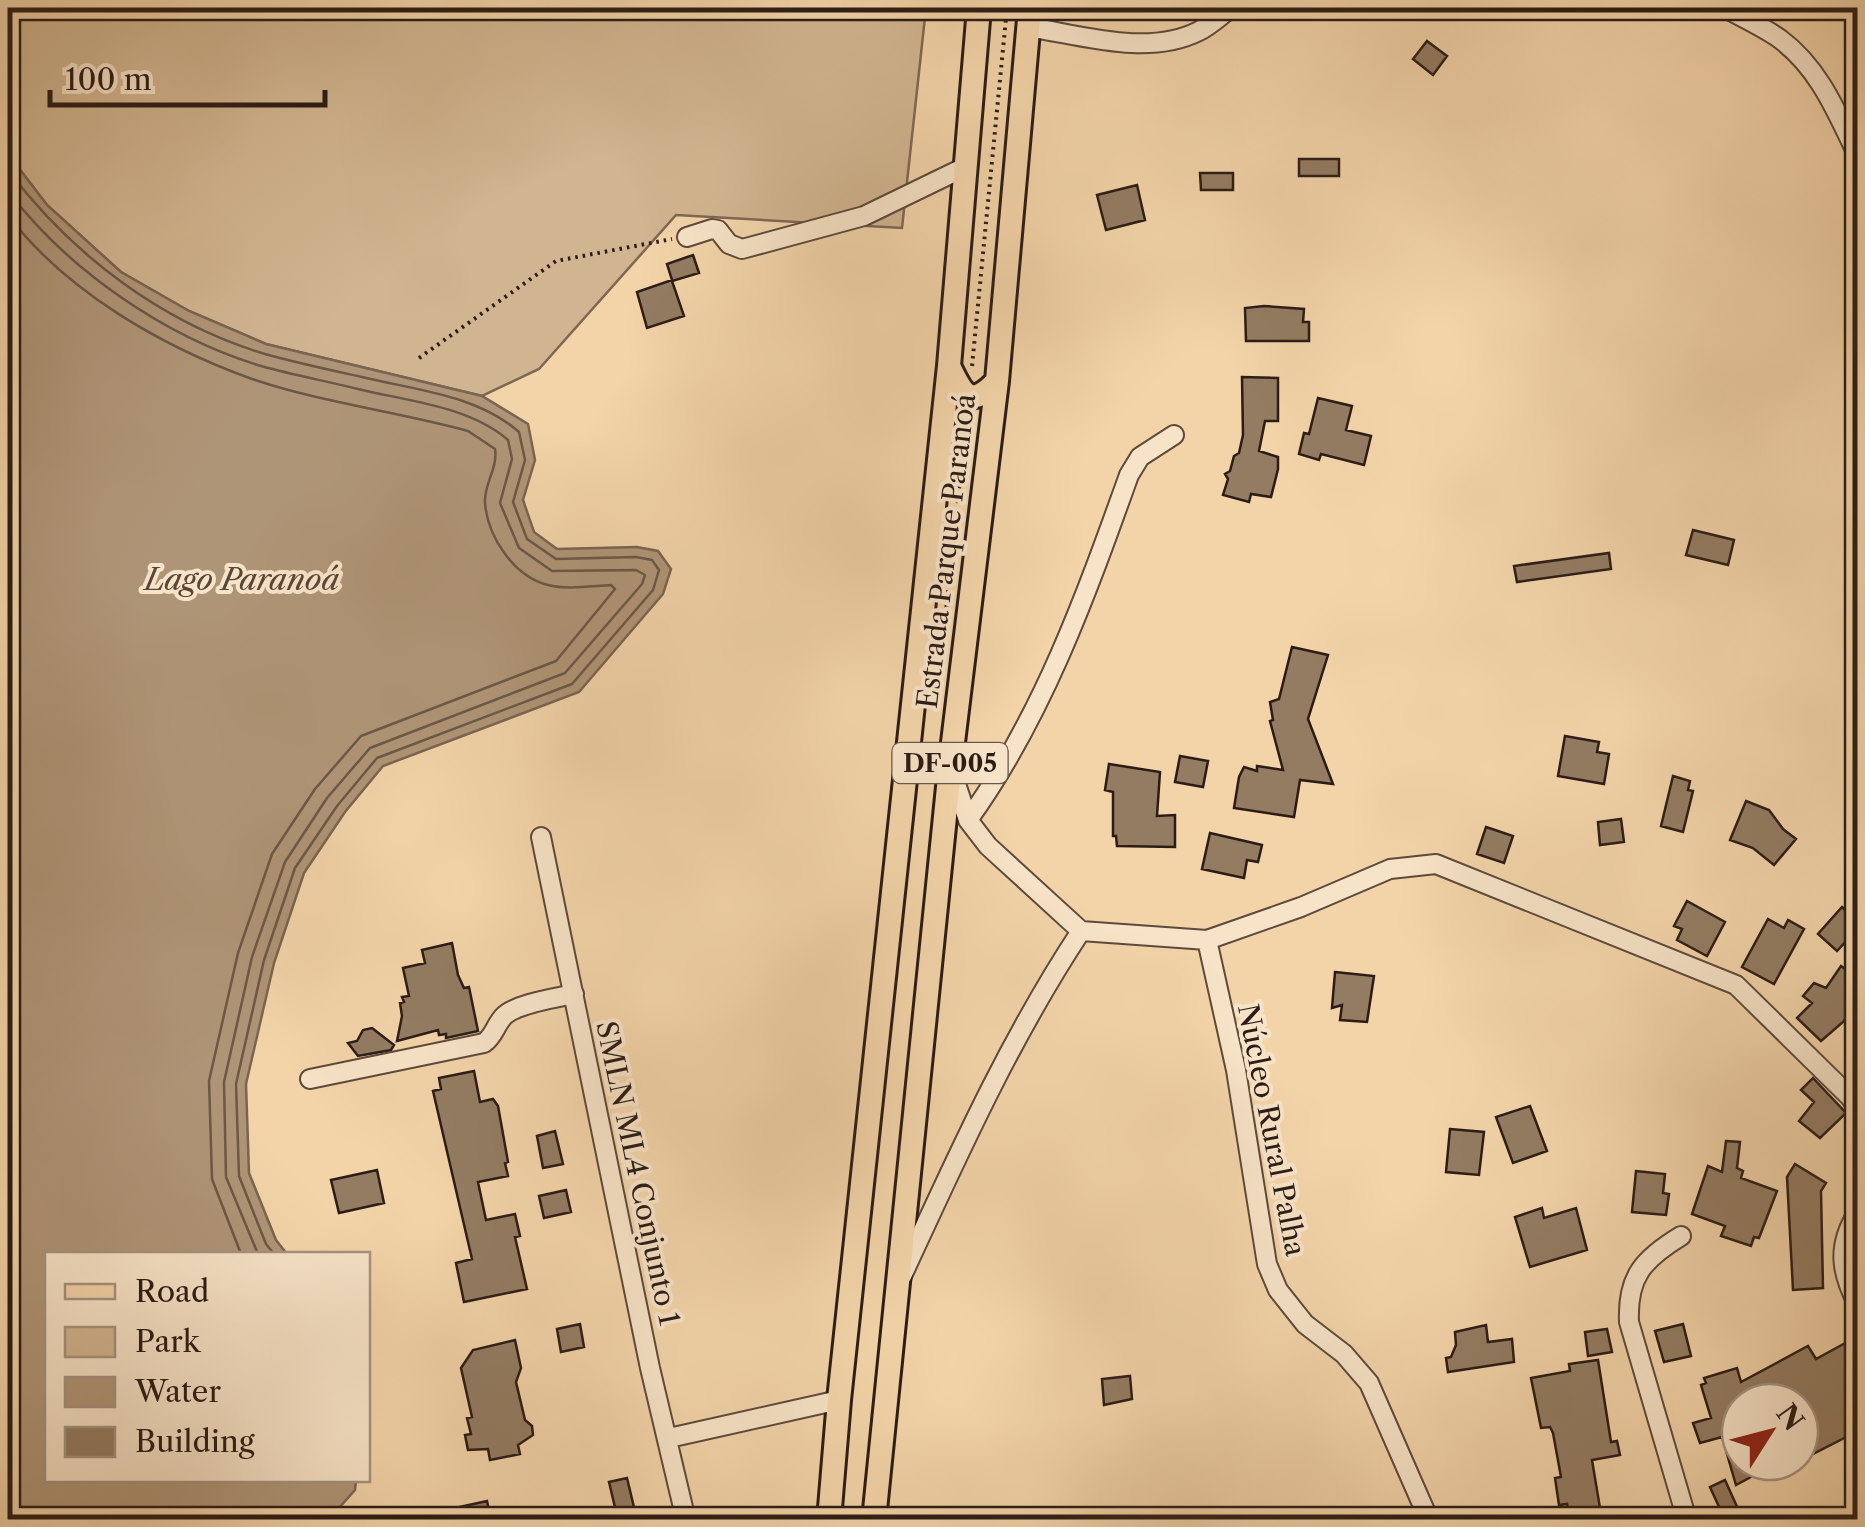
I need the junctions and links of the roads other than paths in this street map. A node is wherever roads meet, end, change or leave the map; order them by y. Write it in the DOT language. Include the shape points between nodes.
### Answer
graph roads {
  1 [pos="979,8"];
  2 [pos="1231,8"];
  3 [pos="1725,8"];
  4 [pos="1029,17"];
  5 [pos="1858,156"];
  6 [pos="965,168"];
  7 [pos="687,237"];
  8 [pos="948,366"];
  9 [pos="997,381"];
  10 [pos="1174,434"];
  11 [pos="950,767"];
  12 [pos="968,820"];
  13 [pos="542,836"];
  14 [pos="1081,931"];
  15 [pos="1207,940"];
  16 [pos="574,994"];
  17 [pos="310,1079"];
  18 [pos="1858,1108"];
  19 [pos="1858,1212"];
  20 [pos="1680,1236"];
  21 [pos="898,1286"];
  22 [pos="1858,1305"];
  23 [pos="838,1400"];
  24 [pos="669,1438"];
  25 [pos="1858,1514"];
  26 [pos="686,1520"];
  27 [pos="829,1520"];
  28 [pos="874,1520"];
  29 [pos="1429,1520"];
  30 [pos="1687,1520"];
  31 [pos="1846,1520"];
  1 -- 6 [label="main road, Estrada Parque Paranoá / DF-005"];
  2 -- 4 [label="street" via="1202,30 1160,43"];
  3 -- 5 [label="street" via="1779,39 1805,63 1826,89"];
  4 -- 9 [label="main road, Estrada Parque Paranoá / DF-005"];
  6 -- 7 [label="street" via="864,216 742,249 718,230"];
  6 -- 8 [label="main road, Estrada Parque Paranoá / DF-005"];
  8 -- 9 [label="main road" via="970,397"];
  8 -- 23 [label="main road, Estrada Parque Paranoá / DF-005"];
  9 -- 11 [label="main road, Estrada Parque Paranoá / DF-005"];
  10 -- 12 [label="street" via="1140,457 1129,475 1029,723"];
  11 -- 12 [label="street"];
  11 -- 21 [label="main road, Estrada Parque Paranoá / DF-005"];
  12 -- 14 [label="street"];
  13 -- 16 [label="street, SMLN ML4 Conjunto 1"];
  14 -- 15 [label="street"];
  14 -- 21 [label="street" via="999,1070"];
  15 -- 18 [label="street" via="1390,869 1436,864 1736,985"];
  15 -- 29 [label="street, Núcleo Rural Palha" via="1267,1264 1305,1324 1369,1383"];
  16 -- 17 [label="street" via="510,1010 484,1044"];
  16 -- 24 [label="street, SMLN ML4 Conjunto 1"];
  19 -- 22 [label="street" via="1842,1246 1847,1286"];
  20 -- 30 [label="street" via="1654,1252 1628,1298 1629,1322"];
  21 -- 28 [label="main road, Estrada Parque Paranoá / DF-005"];
  23 -- 24 [label="street"];
  23 -- 27 [label="main road, Estrada Parque Paranoá / DF-005"];
  24 -- 26 [label="street, SMLN ML4 Conjunto 1"];
  25 -- 31 [label="street"];
}
